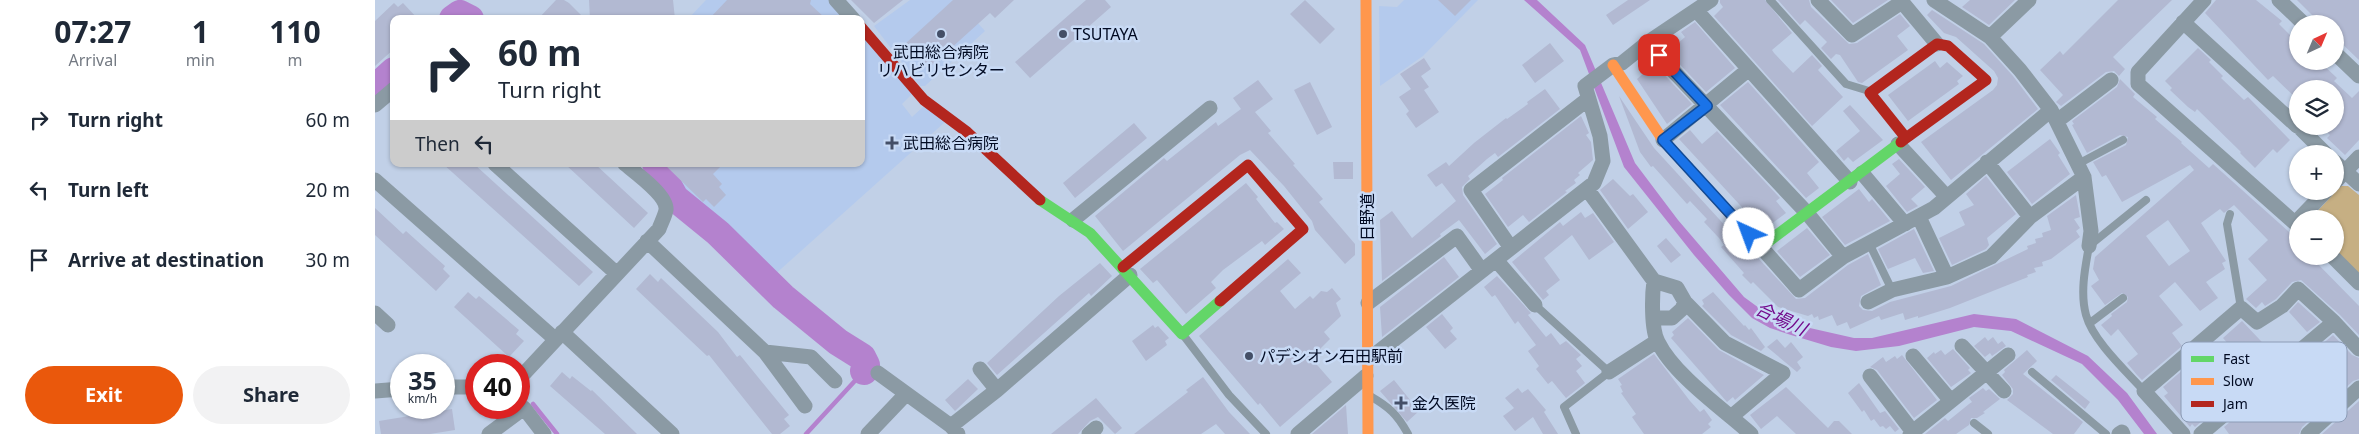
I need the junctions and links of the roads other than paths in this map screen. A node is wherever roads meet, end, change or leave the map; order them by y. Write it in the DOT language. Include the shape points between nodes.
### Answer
graph roads {
  1 [pos="836,0"];
  2 [pos="1366,0"];
  3 [pos="1711,0"];
  4 [pos="1770,0"];
  5 [pos="1818,0"];
  6 [pos="1934,0"];
  7 [pos="2029,0"];
  8 [pos="2204,0"];
  9 [pos="2279,0"];
  10 [pos="1696,10"];
  11 [pos="849,15"];
  12 [pos="2295,15"];
  13 [pos="2183,22"];
  14 [pos="865,32"];
  15 [pos="1990,37"];
  16 [pos="1647,42"];
  17 [pos="1937,44"];
  18 [pos="2344,62"];
  19 [pos="1610,67"];
  20 [pos="1749,69"];
  21 [pos="2359,76"];
  22 [pos="2111,80"];
  23 [pos="390,92"];
  24 [pos="1870,92"];
  25 [pos="1588,99"];
  26 [pos="375,105"];
  27 [pos="1707,106"];
  28 [pos="1210,108"];
  29 [pos="2054,116"];
  30 [pos="2289,118"];
  31 [pos="2307,135"];
  32 [pos="1663,140"];
  33 [pos="2123,140"];
  34 [pos="1902,141"];
  35 [pos="2317,145"];
  36 [pos="2359,157"];
  37 [pos="1987,162"];
  38 [pos="498,167"];
  39 [pos="628,167"];
  40 [pos="2344,168"];
  41 [pos="2081,170"];
  42 [pos="2344,175"];
  43 [pos="1856,178"];
  44 [pos="375,180"];
  45 [pos="2359,184"];
  46 [pos="1587,189"];
  47 [pos="1946,196"];
  48 [pos="2147,200"];
  49 [pos="2318,200"];
  50 [pos="2308,210"];
  51 [pos="1807,213"];
  52 [pos="2230,214"];
  53 [pos="2289,215"];
  54 [pos="1919,217"];
  55 [pos="2030,217"];
  56 [pos="1073,220"];
  57 [pos="1905,224"];
  58 [pos="647,241"];
  59 [pos="1869,243"];
  60 [pos="2089,246"];
  61 [pos="1761,247"];
  62 [pos="1511,248"];
  63 [pos="1843,257"];
  64 [pos="1497,260"];
  65 [pos="2341,265"];
  66 [pos="1127,271"];
  67 [pos="1482,271"];
  68 [pos="616,273"];
  69 [pos="1947,277"];
  70 [pos="1654,282"];
  71 [pos="2359,283"];
  72 [pos="1892,290"];
  73 [pos="2123,298"];
  74 [pos="1685,302"];
  75 [pos="1868,302"];
  76 [pos="1368,303"];
  77 [pos="1535,305"];
  78 [pos="2241,308"];
  79 [pos="375,312"];
  80 [pos="1654,318"];
  81 [pos="2334,322"];
  82 [pos="2090,323"];
  83 [pos="388,325"];
  84 [pos="1183,334"];
  85 [pos="559,336"];
  86 [pos="1657,341"];
  87 [pos="2201,342"];
  88 [pos="2310,342"];
  89 [pos="1962,346"];
  90 [pos="2359,349"];
  91 [pos="765,352"];
  92 [pos="2008,354"];
  93 [pos="1913,356"];
  94 [pos="2181,359"];
  95 [pos="1367,360"];
  96 [pos="530,367"];
  97 [pos="980,369"];
  98 [pos="1609,372"];
  99 [pos="1986,372"];
  100 [pos="2032,372"];
  101 [pos="878,373"];
  102 [pos="1366,376"];
  103 [pos="1870,376"];
  104 [pos="835,381"];
  105 [pos="2359,388"];
  106 [pos="390,390"];
  107 [pos="997,390"];
  108 [pos="375,391"];
  109 [pos="2004,391"];
  110 [pos="2144,391"];
  111 [pos="906,394"];
  112 [pos="1367,395"];
  113 [pos="2347,399"];
  114 [pos="1951,401"];
  115 [pos="805,406"];
  116 [pos="530,415"];
  117 [pos="1731,417"];
  118 [pos="504,419"];
  119 [pos="2215,422"];
  120 [pos="2321,422"];
  121 [pos="1974,423"];
  122 [pos="954,430"];
  123 [pos="1912,433"];
  124 [pos="489,434"];
  125 [pos="544,434"];
  126 [pos="672,434"];
  127 [pos="868,434"];
  128 [pos="1267,434"];
  129 [pos="1298,434"];
  130 [pos="1368,434"];
  131 [pos="1408,434"];
  132 [pos="1576,434"];
  133 [pos="1751,434"];
  134 [pos="1988,434"];
  135 [pos="2106,434"];
  136 [pos="2119,434"];
  137 [pos="2123,434"];
  138 [pos="2183,434"];
  139 [pos="2201,434"];
  140 [pos="2308,434"];
  1 -- 11 [label="street"];
  2 -- 76 [label="street, 日野道"];
  3 -- 10 [label="street"];
  4 -- 24 [label="lane" via="1846,84"];
  5 -- 17 [label="street" via="1852,35 1902,2"];
  6 -- 15 [label="street"];
  7 -- 15 [label="street"];
  8 -- 13 [label="street"];
  9 -- 12 [label="street"];
  10 -- 16 [label="street"];
  10 -- 20 [label="street"];
  13 -- 30 [label="street"];
  13 -- 53 [label="street" via="2138,72 2138,84"];
  14 -- 56 [label="street" via="924,100 967,132 1036,197"];
  15 -- 29 [label="street" via="2020,70"];
  16 -- 19 [label="street" via="1623,63"];
  16 -- 27 [label="street"];
  17 -- 24 [label="street"];
  17 -- 34 [label="street" via="1948,46 1986,80"];
  18 -- 21 [label="street"];
  19 -- 25 [label="street" via="1585,86"];
  19 -- 32 [label="street"];
  20 -- 27 [label="street"];
  20 -- 43 [label="street"];
  22 -- 29 [label="street"];
  23 -- 26 [label="street"];
  24 -- 34 [label="street"];
  25 -- 46 [label="street" via="1601,136 1603,161 1594,184"];
  25 -- 62 [label="street" via="1471,190"];
  27 -- 32 [label="street"];
  27 -- 51 [label="street"];
  28 -- 56 [label="street"];
  29 -- 37 [label="street"];
  29 -- 41 [label="street"];
  31 -- 35 [label="street"];
  32 -- 61 [label="street"];
  33 -- 41 [label="lane"];
  34 -- 43 [label="street"];
  34 -- 47 [label="street"];
  36 -- 40 [label="street"];
  37 -- 47 [label="street"];
  37 -- 55 [label="street"];
  38 -- 68 [label="street"];
  39 -- 58 [label="street" via="664,201 666,210 659,229"];
  41 -- 55 [label="street"];
  41 -- 60 [label="street" via="2091,231"];
  42 -- 45 [label="street"];
  43 -- 51 [label="street"];
  43 -- 57 [label="street"];
  44 -- 85 [label="street"];
  46 -- 62 [label="street"];
  46 -- 70 [label="street"];
  47 -- 54 [label="street"];
  48 -- 60 [label="lane"];
  49 -- 50 [label="street"];
  51 -- 61 [label="street"];
  51 -- 63 [label="street"];
  52 -- 78 [label="lane" via="2227,224"];
  54 -- 57 [label="street"];
  54 -- 69 [label="street"];
  55 -- 69 [label="street" via="1991,257"];
  56 -- 66 [label="street"];
  57 -- 59 [label="street"];
  58 -- 68 [label="street"];
  58 -- 91 [label="street"];
  59 -- 63 [label="street"];
  59 -- 72 [label="lane"];
  60 -- 82 [label="lane" via="2083,280 2086,315"];
  61 -- 63 [label="street" via="1799,290"];
  62 -- 64 [label="street"];
  64 -- 67 [label="street"];
  64 -- 77 [label="street"];
  65 -- 71 [label="street"];
  66 -- 84 [label="street"];
  66 -- 84 [label="street" via="1248,165 1303,229"];
  66 -- 107 [label="street"];
  67 -- 76 [label="street" via="1457,236"];
  67 -- 95 [label="street"];
  68 -- 85 [label="street"];
  69 -- 72 [label="street"];
  70 -- 74 [label="street" via="1677,288"];
  70 -- 80 [label="street" via="1651,303"];
  72 -- 75 [label="street"];
  73 -- 82 [label="lane"];
  74 -- 80 [label="street" via="1672,318"];
  74 -- 117 [label="street" via="1725,343 1783,373"];
  76 -- 95 [label="street, 日野道"];
  77 -- 98 [label="lane"];
  78 -- 81 [label="street" via="2257,322 2282,306 2298,289"];
  78 -- 87 [label="street"];
  79 -- 83 [label="street"];
  80 -- 86 [label="street"];
  81 -- 88 [label="street"];
  81 -- 90 [label="street"];
  82 -- 110 [label="lane" via="2102,346"];
  84 -- 128 [label="lane" via="1229,395"];
  85 -- 96 [label="street"];
  85 -- 126 [label="street"];
  86 -- 98 [label="street"];
  86 -- 117 [label="street" via="1685,378"];
  89 -- 99 [label="street"];
  91 -- 104 [label="street" via="811,357"];
  91 -- 115 [label="street"];
  92 -- 99 [label="street"];
  93 -- 114 [label="street"];
  94 -- 110 [label="street"];
  95 -- 102 [label="street, 日野道"];
  97 -- 107 [label="street"];
  98 -- 132 [label="lane" via="1564,407"];
  99 -- 109 [label="street"];
  99 -- 114 [label="street"];
  100 -- 135 [label="lane"];
  101 -- 111 [label="street"];
  102 -- 112 [label="street, 日野道"];
  102 -- 129 [label="street"];
  103 -- 123 [label="street"];
  105 -- 113 [label="street"];
  106 -- 108 [label="street"];
  107 -- 122 [label="street"];
  110 -- 138 [label="street"];
  111 -- 122 [label="street"];
  111 -- 127 [label="street"];
  112 -- 130 [label="street, 日野道"];
  112 -- 131 [label="lane" via="1383,402 1395,413"];
  114 -- 123 [label="street"];
  116 -- 125 [label="street"];
  117 -- 133 [label="street"];
  118 -- 124 [label="street"];
  119 -- 139 [label="street"];
  120 -- 140 [label="street"];
  121 -- 134 [label="lane"];
  136 -- 137 [label="street"];
}
